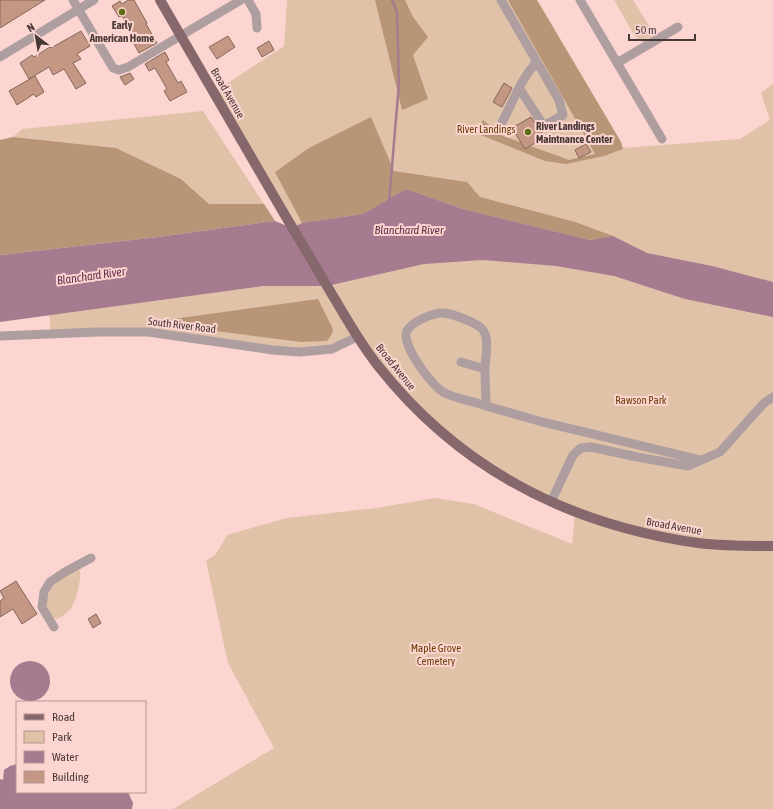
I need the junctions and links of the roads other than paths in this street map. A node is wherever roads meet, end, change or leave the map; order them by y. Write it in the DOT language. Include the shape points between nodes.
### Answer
graph roads {
  1 [pos="73,0"];
  2 [pos="94,0"];
  3 [pos="160,0"];
  4 [pos="241,0"];
  5 [pos="248,0"];
  6 [pos="501,0"];
  7 [pos="580,0"];
  8 [pos="78,10"];
  9 [pos="678,27"];
  10 [pos="257,28"];
  11 [pos="181,35"];
  12 [pos="0,57"];
  13 [pos="538,62"];
  14 [pos="617,63"];
  15 [pos="519,88"];
  16 [pos="500,126"];
  17 [pos="662,139"];
  18 [pos="0,336"];
  19 [pos="357,337"];
  20 [pos="461,362"];
  21 [pos="485,368"];
  22 [pos="773,397"];
  23 [pos="486,406"];
  24 [pos="701,460"];
  25 [pos="551,502"];
  26 [pos="773,546"];
  27 [pos="91,558"];
  28 [pos="54,627"];
  1 -- 8 [label="street"];
  2 -- 8 [label="street"];
  3 -- 11 [label="main road, Broad Avenue"];
  4 -- 11 [label="street"];
  5 -- 10 [label="street" via="256,14"];
  6 -- 13 [label="street"];
  7 -- 14 [label="street"];
  8 -- 11 [label="street" via="113,68 119,70"];
  8 -- 12 [label="street"];
  9 -- 14 [label="street"];
  11 -- 19 [label="main road, Broad Avenue"];
  13 -- 15 [label="street" via="531,68"];
  13 -- 15 [label="street" via="559,100 563,115 544,126"];
  14 -- 17 [label="street"];
  15 -- 16 [label="street"];
  18 -- 19 [label="street, South River Road" via="148,332 300,352 332,349"];
  19 -- 25 [label="main road, Broad Avenue" via="394,386 426,419 493,471"];
  20 -- 21 [label="street"];
  21 -- 23 [label="street"];
  21 -- 23 [label="street" via="485,336 482,329 473,323 443,313 410,326 406,333 408,346 422,370 438,389 446,394"];
  22 -- 24 [label="street" via="764,403 720,452"];
  23 -- 24 [label="street"];
  24 -- 25 [label="street" via="688,466 591,447 581,448 573,455"];
  25 -- 26 [label="main road, Broad Avenue" via="608,524 651,534 700,543"];
  27 -- 28 [label="street" via="50,582 44,592 42,608"];
}
